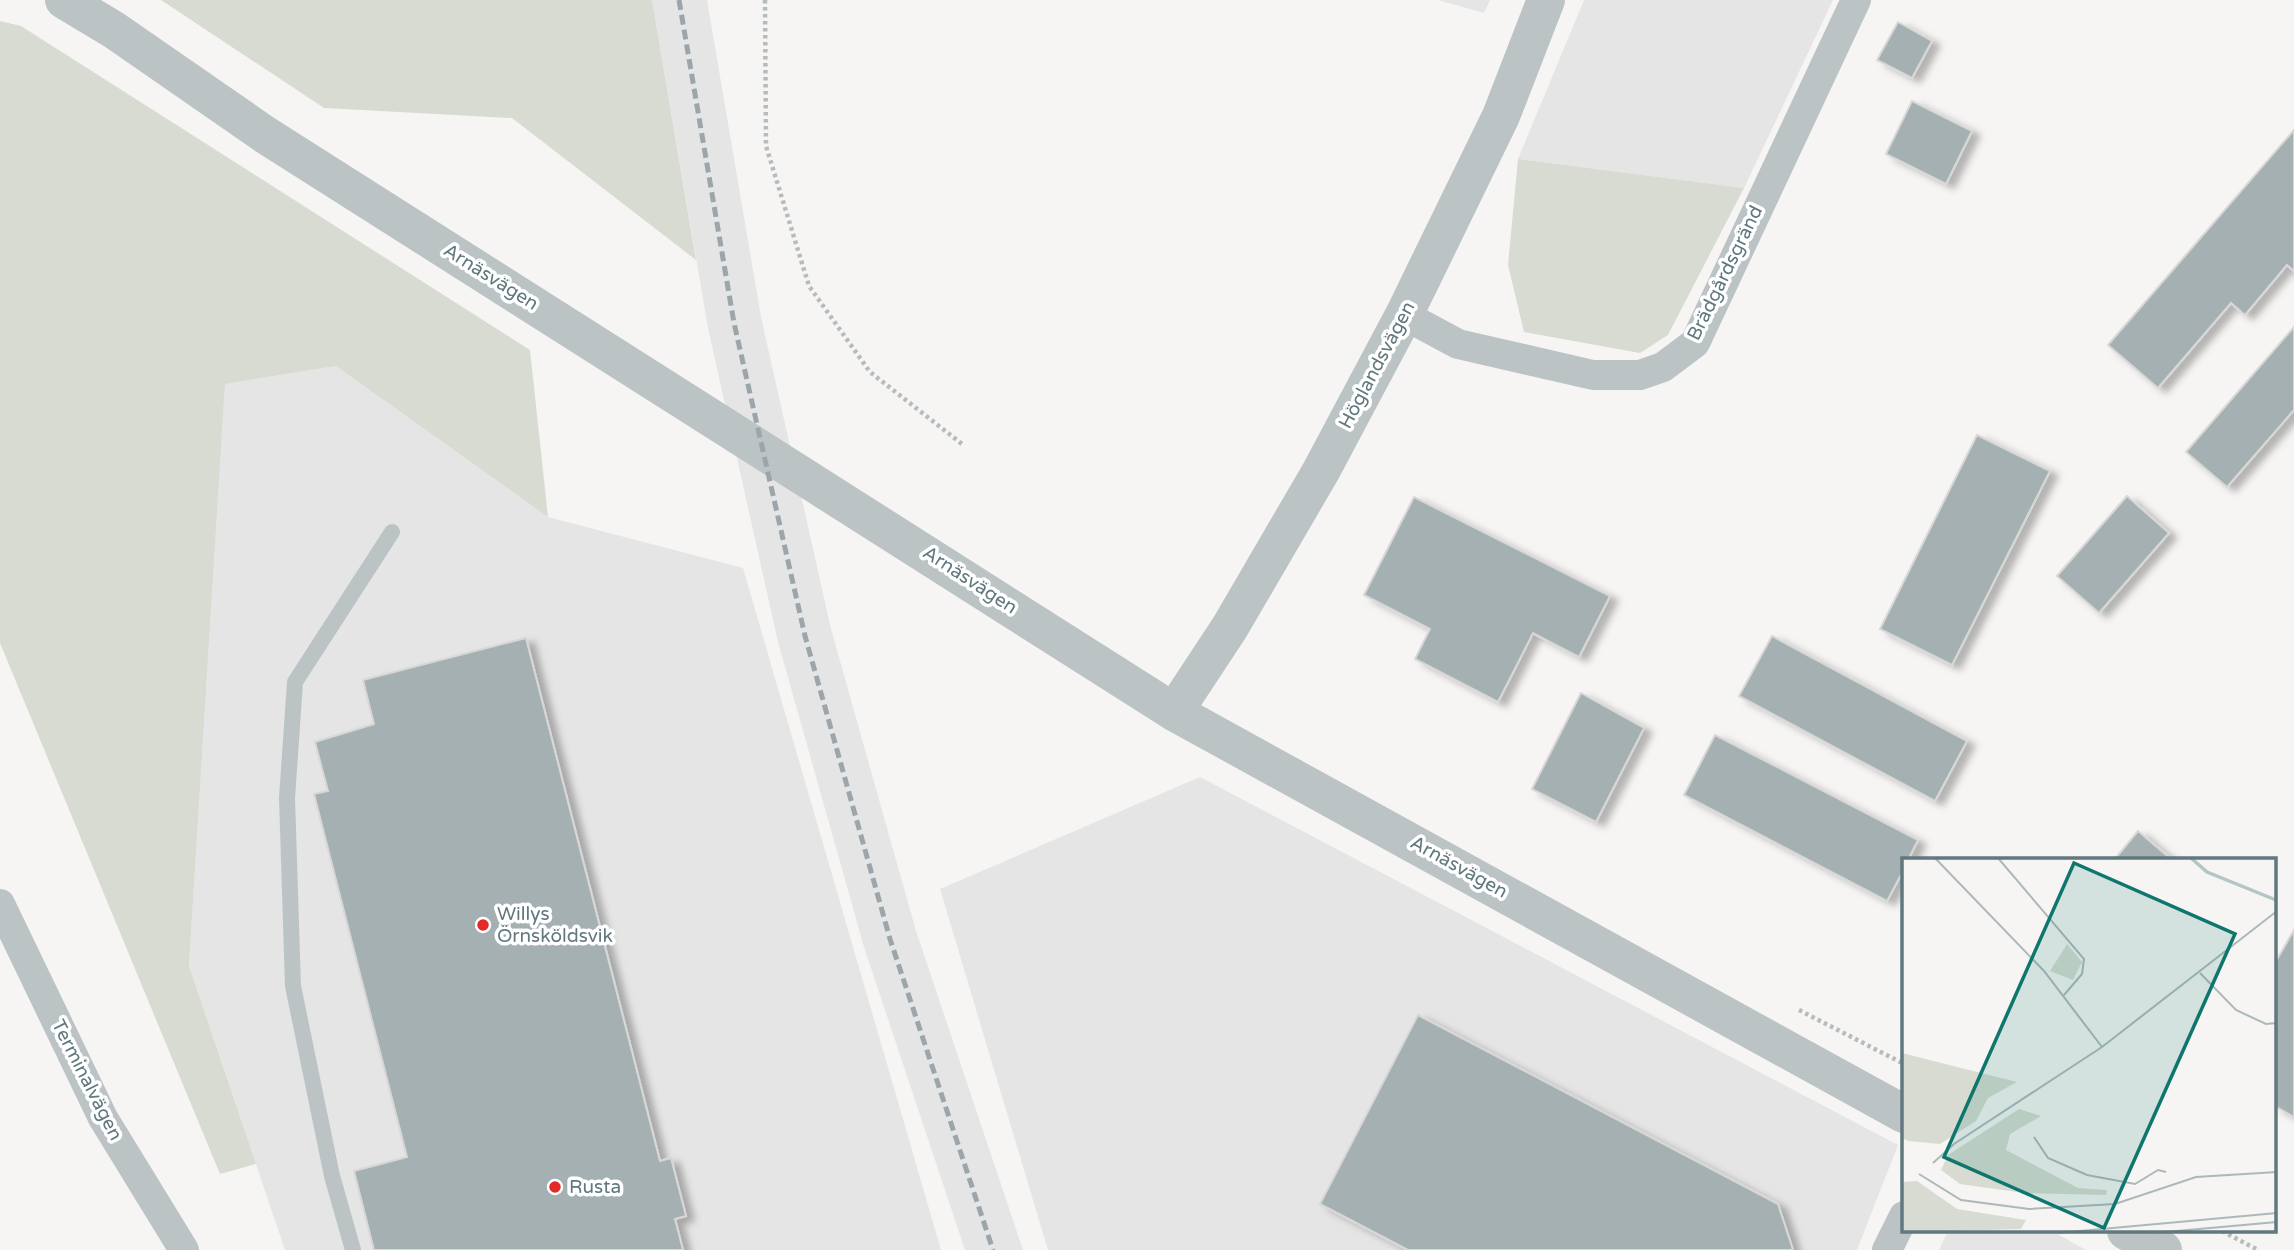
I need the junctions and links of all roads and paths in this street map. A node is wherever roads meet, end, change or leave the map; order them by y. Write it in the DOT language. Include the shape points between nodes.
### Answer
graph roads {
  1 [pos="64,0"];
  2 [pos="765,0"];
  3 [pos="1546,0"];
  4 [pos="1856,0"];
  5 [pos="1404,314"];
  6 [pos="962,443"];
  7 [pos="393,532"];
  8 [pos="1174,712"];
  9 [pos="0,904"];
  10 [pos="1902,1113"];
  11 [pos="1902,1220"];
  12 [pos="2128,1232"];
  13 [pos="2224,1232"];
  14 [pos="184,1250"];
  15 [pos="353,1250"];
  16 [pos="1887,1250"];
  17 [pos="2163,1250"];
  18 [pos="2258,1250"];
  1 -- 8 [label="street, Arnäsvägen" via="264,134"];
  2 -- 6 [label="path" via="766,146 809,286 870,372"];
  3 -- 5 [label="street, Höglandsvägen" via="1501,116"];
  4 -- 5 [label="street, Brädgårdsgränd" via="1695,342 1663,367 1640,375 1593,375 1458,344"];
  5 -- 8 [label="street, Höglandsvägen" via="1321,471 1230,627"];
  7 -- 15 [label="lane" via="295,682 286,798 293,986 332,1176"];
  8 -- 10 [label="street, Arnäsvägen"];
  9 -- 14 [label="street, Terminalvägen" via="103,1118"];
  11 -- 16 [label="street"];
  12 -- 17 [label="street"];
  13 -- 18 [label="path"];
}
